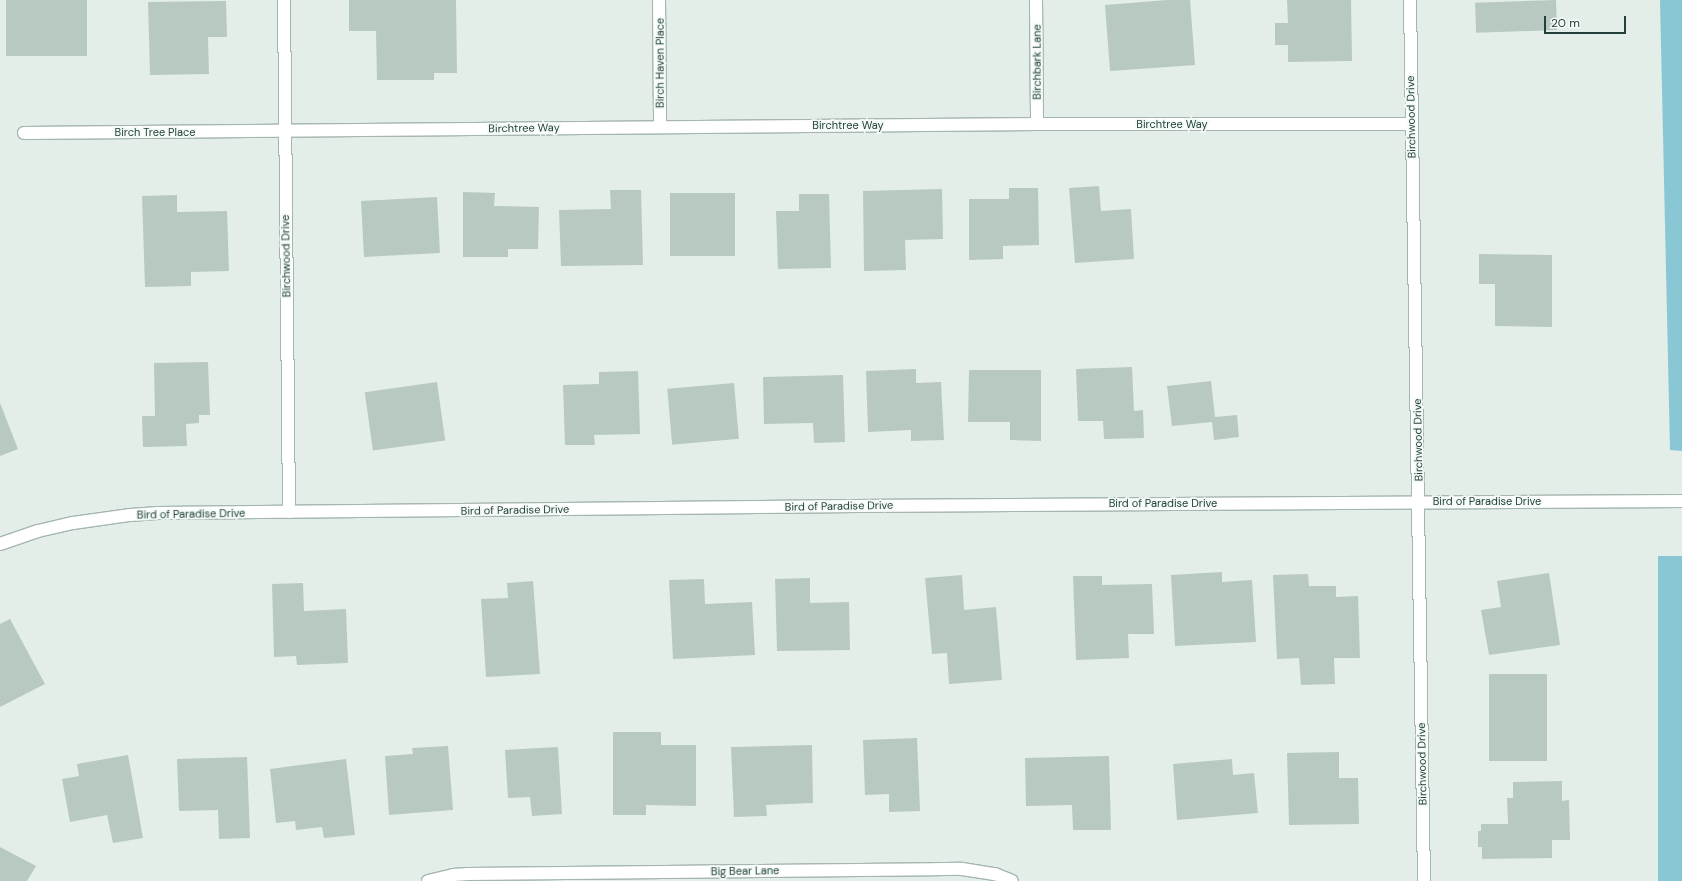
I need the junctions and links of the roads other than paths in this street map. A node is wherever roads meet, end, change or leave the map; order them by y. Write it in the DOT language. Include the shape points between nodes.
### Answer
graph roads {
  1 [pos="284,0"];
  2 [pos="659,0"];
  3 [pos="1036,0"];
  4 [pos="1410,0"];
  5 [pos="1038,124"];
  6 [pos="1411,124"];
  7 [pos="660,126"];
  8 [pos="285,131"];
  9 [pos="24,133"];
  10 [pos="1682,500"];
  11 [pos="1419,502"];
  12 [pos="289,512"];
  13 [pos="0,544"];
  14 [pos="428,881"];
  15 [pos="1012,881"];
  16 [pos="1424,881"];
  1 -- 8 [label="street, Birchwood Drive"];
  2 -- 7 [label="street, Birch Haven Place"];
  3 -- 5 [label="street, Birchbark Lane"];
  4 -- 6 [label="street, Birchwood Drive"];
  5 -- 6 [label="street, Birchtree Way"];
  5 -- 7 [label="street, Birchtree Way"];
  6 -- 11 [label="street, Birchwood Drive"];
  7 -- 8 [label="street, Birchtree Way"];
  8 -- 9 [label="street, Birch Tree Place"];
  8 -- 12 [label="street, Birchwood Drive"];
  10 -- 11 [label="street, Bird of Paradise Drive"];
  11 -- 12 [label="street, Bird of Paradise Drive"];
  11 -- 16 [label="street, Birchwood Drive"];
  12 -- 13 [label="street, Bird of Paradise Drive" via="130,515 102,518 38,531"];
  14 -- 15 [label="street, Big Bear Lane" via="454,874 962,869 995,874"];
}
